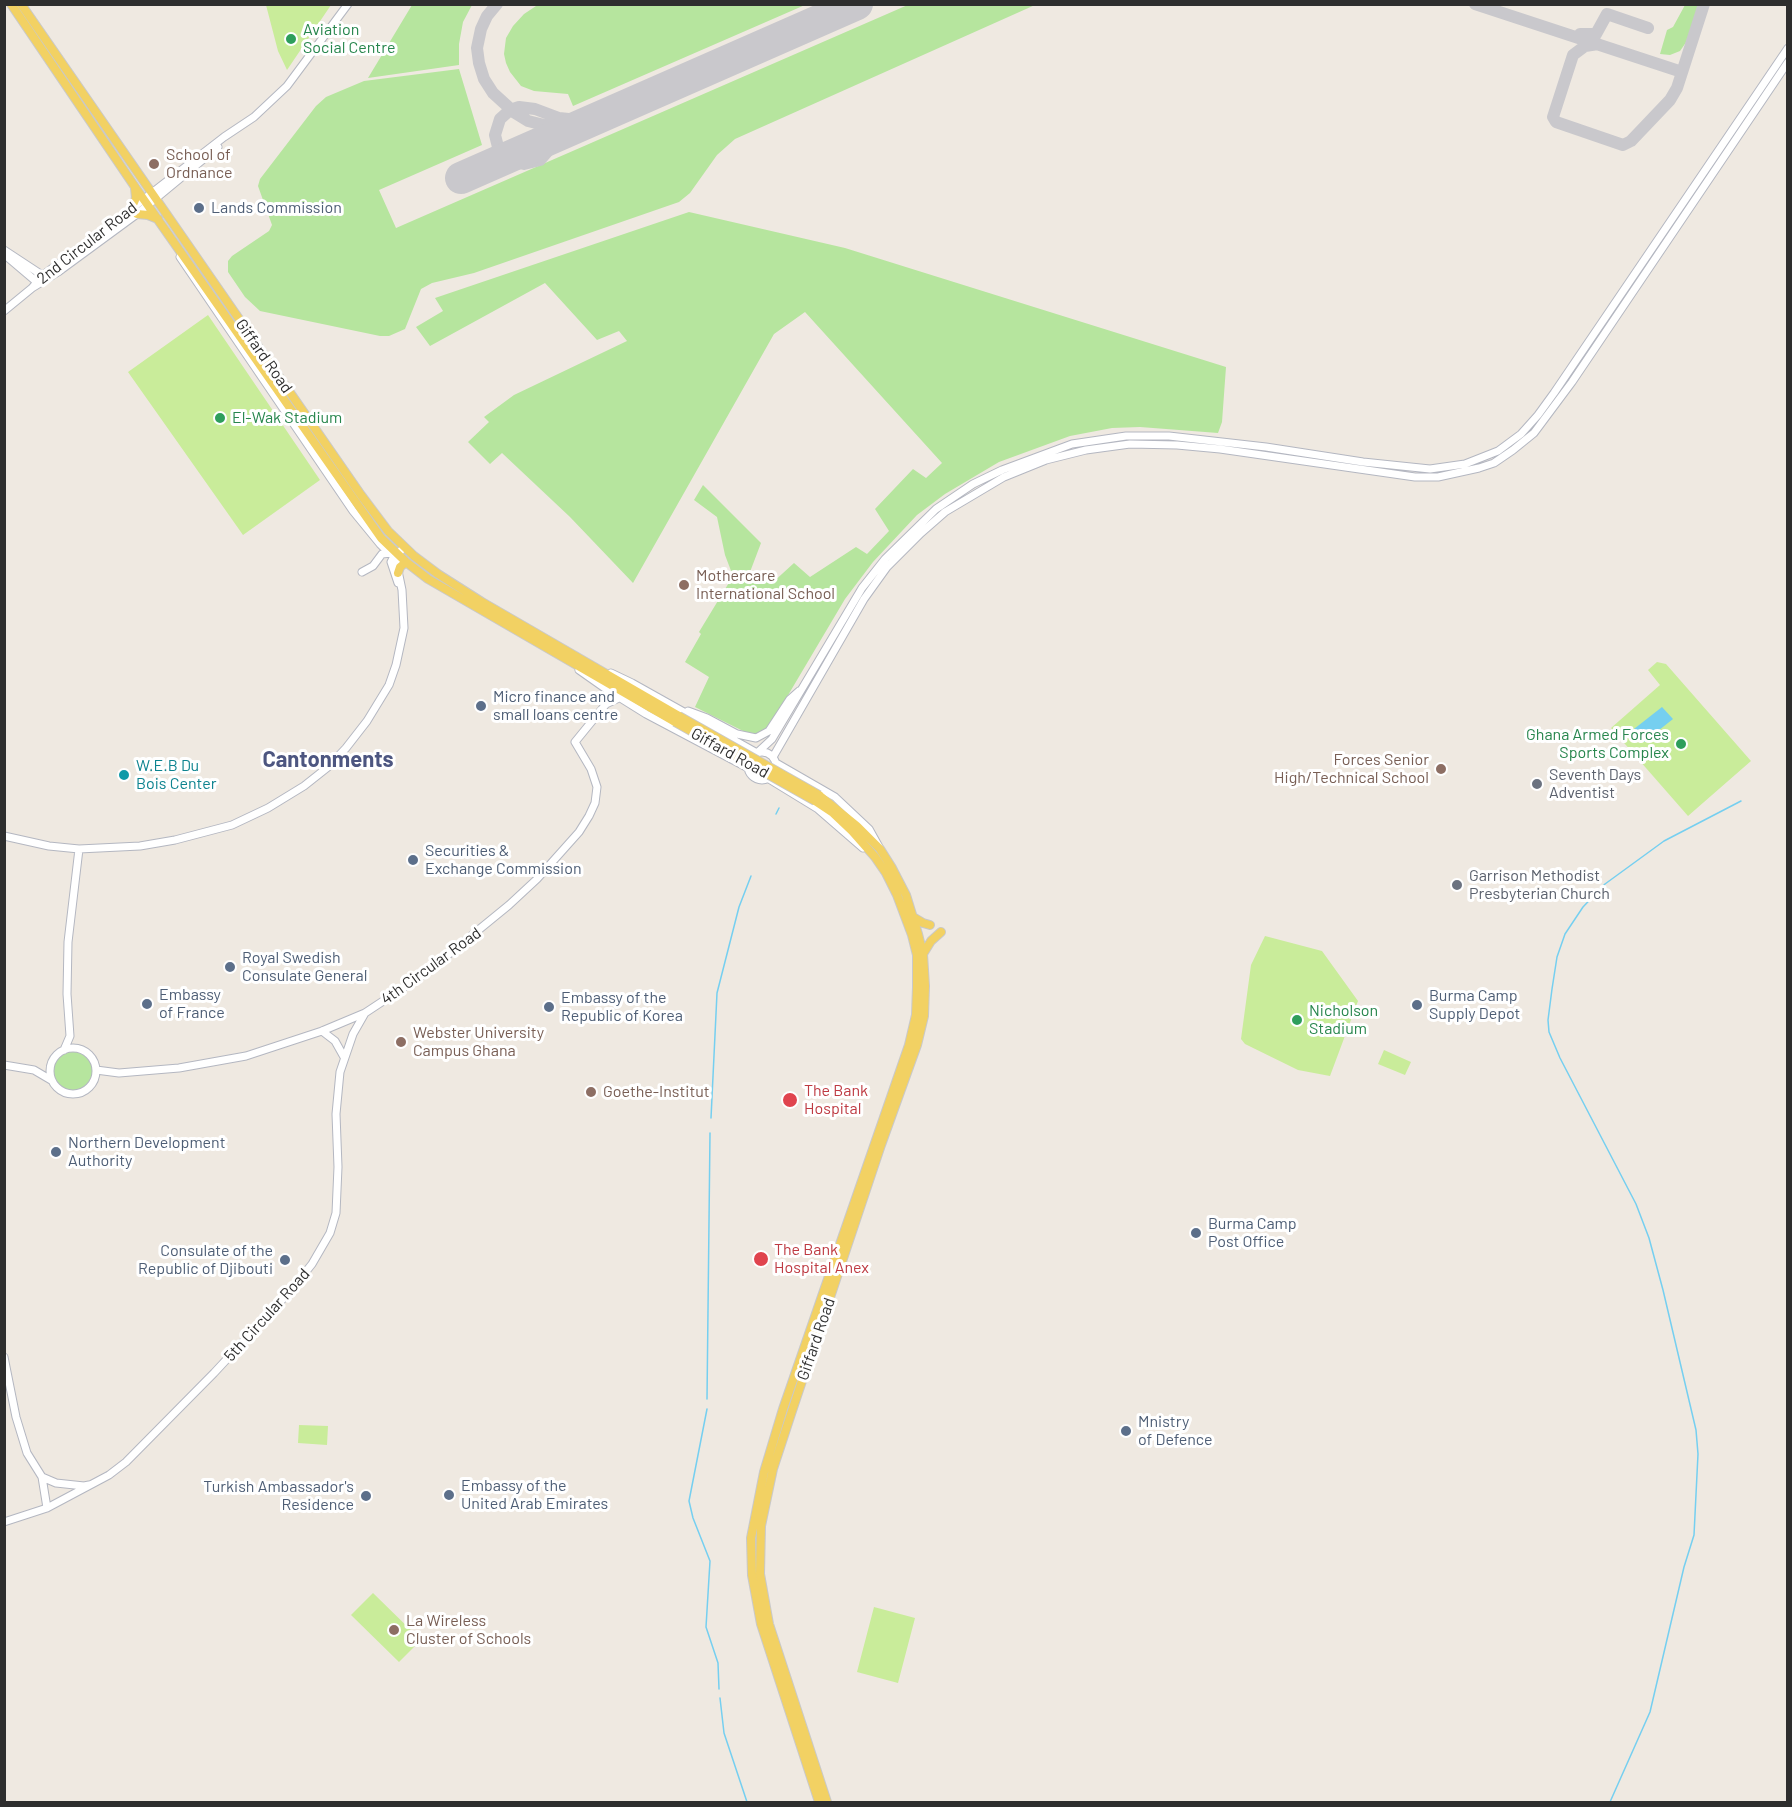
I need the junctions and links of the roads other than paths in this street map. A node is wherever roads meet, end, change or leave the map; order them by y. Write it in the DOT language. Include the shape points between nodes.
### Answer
graph roads {
  1 [pos="11,4"];
  2 [pos="21,4"];
  3 [pos="348,4"];
  4 [pos="1788,48"];
  5 [pos="1788,62"];
  6 [pos="135,187"];
  7 [pos="149,199"];
  8 [pos="134,211"];
  9 [pos="158,219"];
  10 [pos="4,252"];
  11 [pos="45,277"];
  12 [pos="38,283"];
  13 [pos="4,311"];
  14 [pos="404,547"];
  15 [pos="398,554"];
  16 [pos="406,562"];
  17 [pos="362,572"];
  18 [pos="398,573"];
  19 [pos="402,590"];
  20 [pos="573,663"];
  21 [pos="803,688"];
  22 [pos="606,689"];
  23 [pos="619,698"];
  24 [pos="606,704"];
  25 [pos="678,716"];
  26 [pos="757,753"];
  27 [pos="775,760"];
  28 [pos="748,768"];
  29 [pos="769,779"];
  30 [pos="4,836"];
  31 [pos="79,849"];
  32 [pos="878,853"];
  33 [pos="914,917"];
  34 [pos="930,925"];
  35 [pos="941,932"];
  36 [pos="923,954"];
  37 [pos="365,1012"];
  38 [pos="322,1031"];
  39 [pos="69,1036"];
  40 [pos="79,1049"];
  41 [pos="64,1050"];
  42 [pos="344,1057"];
  43 [pos="4,1065"];
  44 [pos="50,1065"];
  45 [pos="96,1070"];
  46 [pos="34,1071"];
  47 [pos="119,1073"];
  48 [pos="51,1080"];
  49 [pos="93,1084"];
  50 [pos="4,1357"];
  51 [pos="42,1477"];
  52 [pos="94,1484"];
  53 [pos="47,1508"];
  54 [pos="4,1522"];
  55 [pos="819,1803"];
  56 [pos="827,1803"];
  1 -- 6 [label="main road, Giffard Road"];
  2 -- 7 [label="main road, Giffard Road"];
  3 -- 7 [label="main road, 2nd Circular Road" via="287,86 227,140"];
  4 -- 21 [label="main road" via="1554,393 1526,428 1498,451 1465,464 1430,469 1140,435 1113,436 1040,454 973,484 936,509 900,543 862,588"];
  5 -- 27 [label="main road" via="1572,382 1534,433 1514,450 1479,468 1438,477 1415,477 1220,449 1130,444 1086,450 1005,477 945,512 887,567 859,607"];
  6 -- 7 [label="main road, Giffard Road"];
  6 -- 8 [label="main road"];
  7 -- 8 [label="main road, 2nd Circular Road"];
  7 -- 9 [label="main road, Giffard Road"];
  7 -- 14 [label="main road, Giffard Road" via="369,507"];
  8 -- 9 [label="main road"];
  8 -- 11 [label="main road, 2nd Circular Road"];
  9 -- 15 [label="main road, Giffard Road" via="370,523"];
  10 -- 11 [label="main road"];
  10 -- 12 [label="main road"];
  11 -- 12 [label="main road, 2nd Circular Road"];
  12 -- 13 [label="main road, 2nd Circular Road"];
  14 -- 15 [label="main road"];
  14 -- 25 [label="main road, Giffard Road" via="438,574"];
  15 -- 16 [label="main road, Giffard Road"];
  15 -- 17 [label="main road" via="382,554"];
  15 -- 18 [label="main road"];
  15 -- 19 [label="main road" via="390,562"];
  16 -- 18 [label="main road"];
  16 -- 20 [label="main road, Giffard Road"];
  18 -- 19 [label="main road"];
  19 -- 31 [label="main road" via="404,628 389,685 367,721 328,768 295,792 232,825 140,846"];
  20 -- 22 [label="main road, Giffard Road"];
  20 -- 25 [label="main road, Giffard Road"];
  21 -- 25 [label="main road" via="790,699 769,731 756,738 742,737 694,712"];
  21 -- 26 [label="main road" via="772,739"];
  22 -- 23 [label="main road, Giffard Road"];
  22 -- 24 [label="main road"];
  23 -- 24 [label="main road"];
  23 -- 28 [label="main road, Giffard Road"];
  24 -- 37 [label="main road, 4th Circular Road" via="575,742 597,787 592,809 579,832 537,879 495,917 427,972"];
  25 -- 26 [label="main road, Giffard Road"];
  25 -- 32 [label="main road, Giffard Road, bridge" via="817,798 857,826"];
  26 -- 27 [label="main road" via="766,752"];
  26 -- 28 [label="main road"];
  27 -- 29 [label="main road" via="775,772"];
  27 -- 32 [label="main road, Giffard Road" via="835,797 869,829"];
  28 -- 29 [label="main road" via="757,780"];
  29 -- 32 [label="main road, Giffard Road" via="818,809 867,852"];
  30 -- 31 [label="main road"];
  31 -- 39 [label="main road" via="68,942"];
  32 -- 33 [label="main road, Giffard Road" via="897,877"];
  32 -- 55 [label="main road, Giffard Road" via="917,955 916,1015 783,1409 764,1472 751,1538 752,1575 761,1624"];
  33 -- 34 [label="main road"];
  33 -- 36 [label="main road, Giffard Road"];
  35 -- 36 [label="main road"];
  36 -- 56 [label="main road, Giffard Road" via="924,1016 917,1046 788,1421 761,1526 760,1574 769,1624"];
  37 -- 38 [label="main road, 4th Circular Road"];
  37 -- 42 [label="main road, 5th Circular Road"];
  38 -- 42 [label="main road" via="335,1041"];
  38 -- 47 [label="main road, 4th Circular Road" via="224,1061"];
  39 -- 40 [label="main road"];
  39 -- 41 [label="main road"];
  40 -- 41 [label="main road"];
  40 -- 45 [label="main road" via="91,1056"];
  41 -- 44 [label="main road"];
  42 -- 52 [label="main road, 5th Circular Road" via="336,1114 336,1214 323,1246 298,1283 198,1389 126,1462"];
  43 -- 46 [label="main road"];
  44 -- 46 [label="main road"];
  44 -- 48 [label="main road"];
  45 -- 47 [label="main road, 4th Circular Road"];
  45 -- 49 [label="main road"];
  46 -- 48 [label="main road"];
  47 -- 49 [label="main road, 4th Circular Road"];
  48 -- 49 [label="main road" via="61,1091 76,1095"];
  50 -- 51 [label="main road" via="21,1435 31,1462"];
  51 -- 52 [label="main road" via="76,1486"];
  51 -- 53 [label="main road"];
  52 -- 53 [label="main road, 5th Circular Road"];
  53 -- 54 [label="main road, 5th Circular Road"];
}
